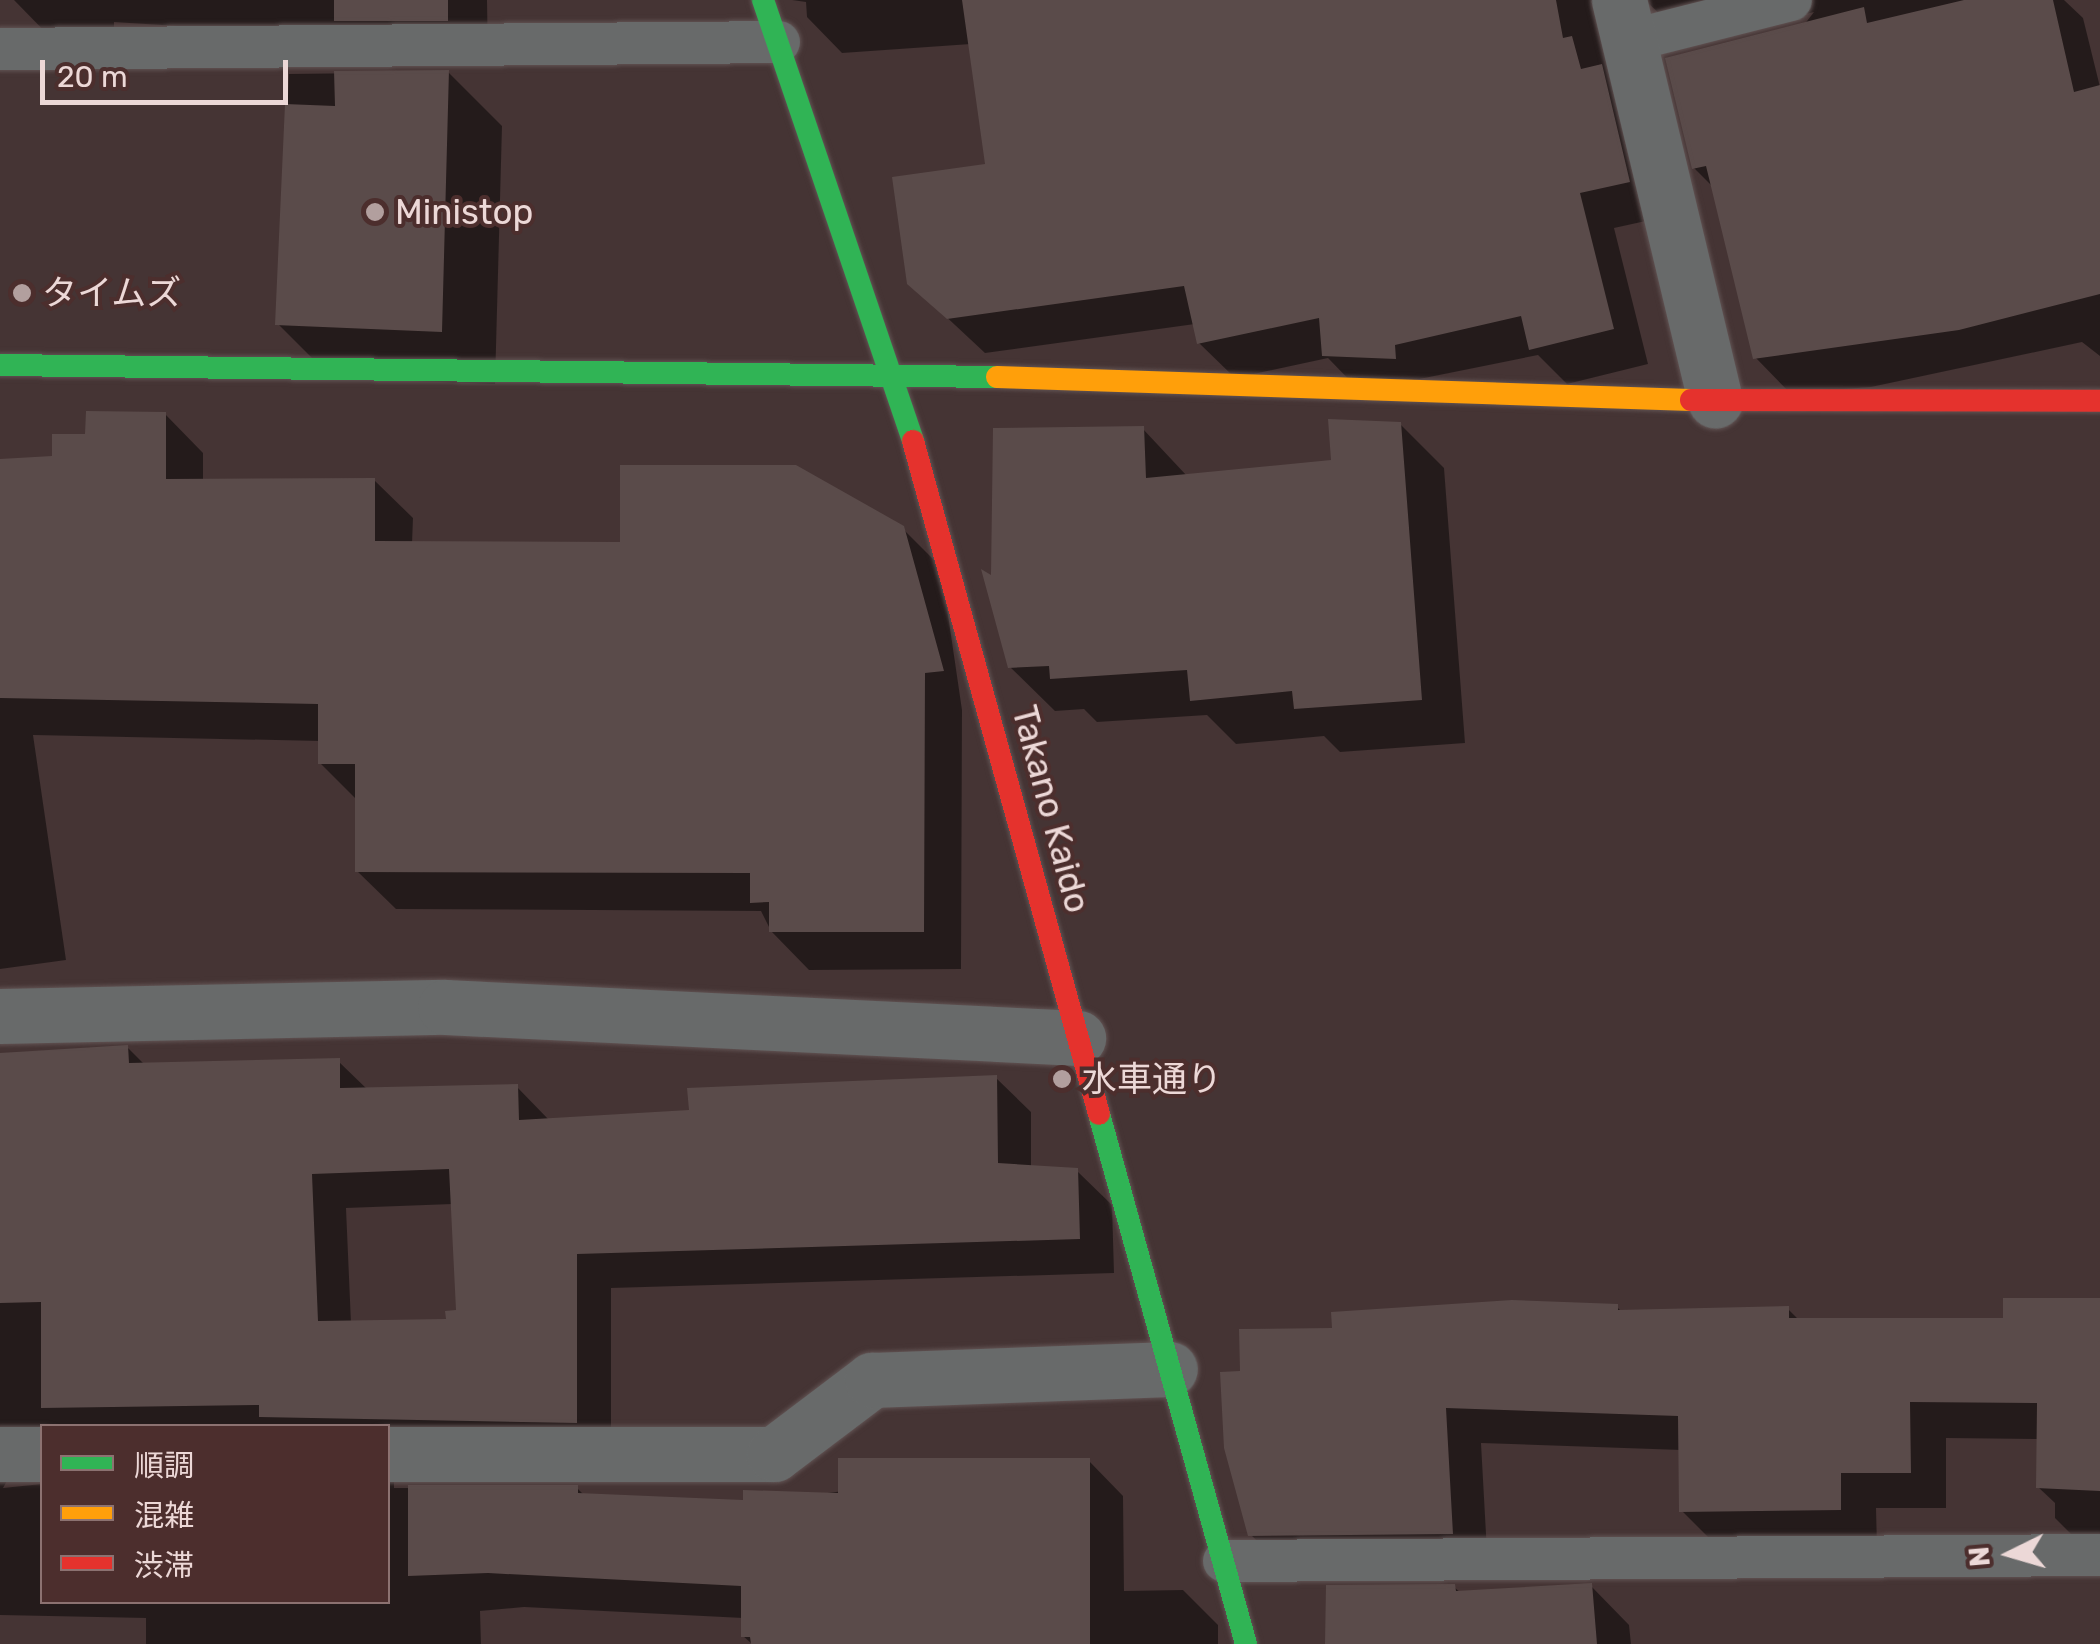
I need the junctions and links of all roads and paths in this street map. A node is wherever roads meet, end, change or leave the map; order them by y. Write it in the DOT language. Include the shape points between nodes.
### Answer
graph roads {
  1 [pos="763,0"];
  2 [pos="1791,0"];
  3 [pos="1624,20"];
  4 [pos="779,42"];
  5 [pos="0,50"];
  6 [pos="0,365"];
  7 [pos="894,373"];
  8 [pos="1715,401"];
  9 [pos="2100,402"];
  10 [pos="0,1016"];
  11 [pos="1078,1038"];
  12 [pos="1170,1370"];
  13 [pos="0,1454"];
  14 [pos="40,1454"];
  15 [pos="390,1454"];
  16 [pos="2100,1555"];
  17 [pos="1224,1561"];
  18 [pos="1246,1644"];
  1 -- 4 [label="street, Takano Kaido"];
  2 -- 3 [label="lane"];
  3 -- 8 [label="street"];
  4 -- 5 [label="lane"];
  4 -- 7 [label="street, Takano Kaido"];
  6 -- 7 [label="street"];
  7 -- 8 [label="street"];
  7 -- 11 [label="street, Takano Kaido"];
  8 -- 9 [label="street"];
  10 -- 11 [label="street" via="445,1007"];
  11 -- 12 [label="street, Takano Kaido"];
  12 -- 15 [label="street" via="872,1380 774,1454"];
  12 -- 17 [label="street, Takano Kaido"];
  13 -- 14 [label="street"];
  16 -- 17 [label="lane"];
  17 -- 18 [label="street, Takano Kaido"];
}
